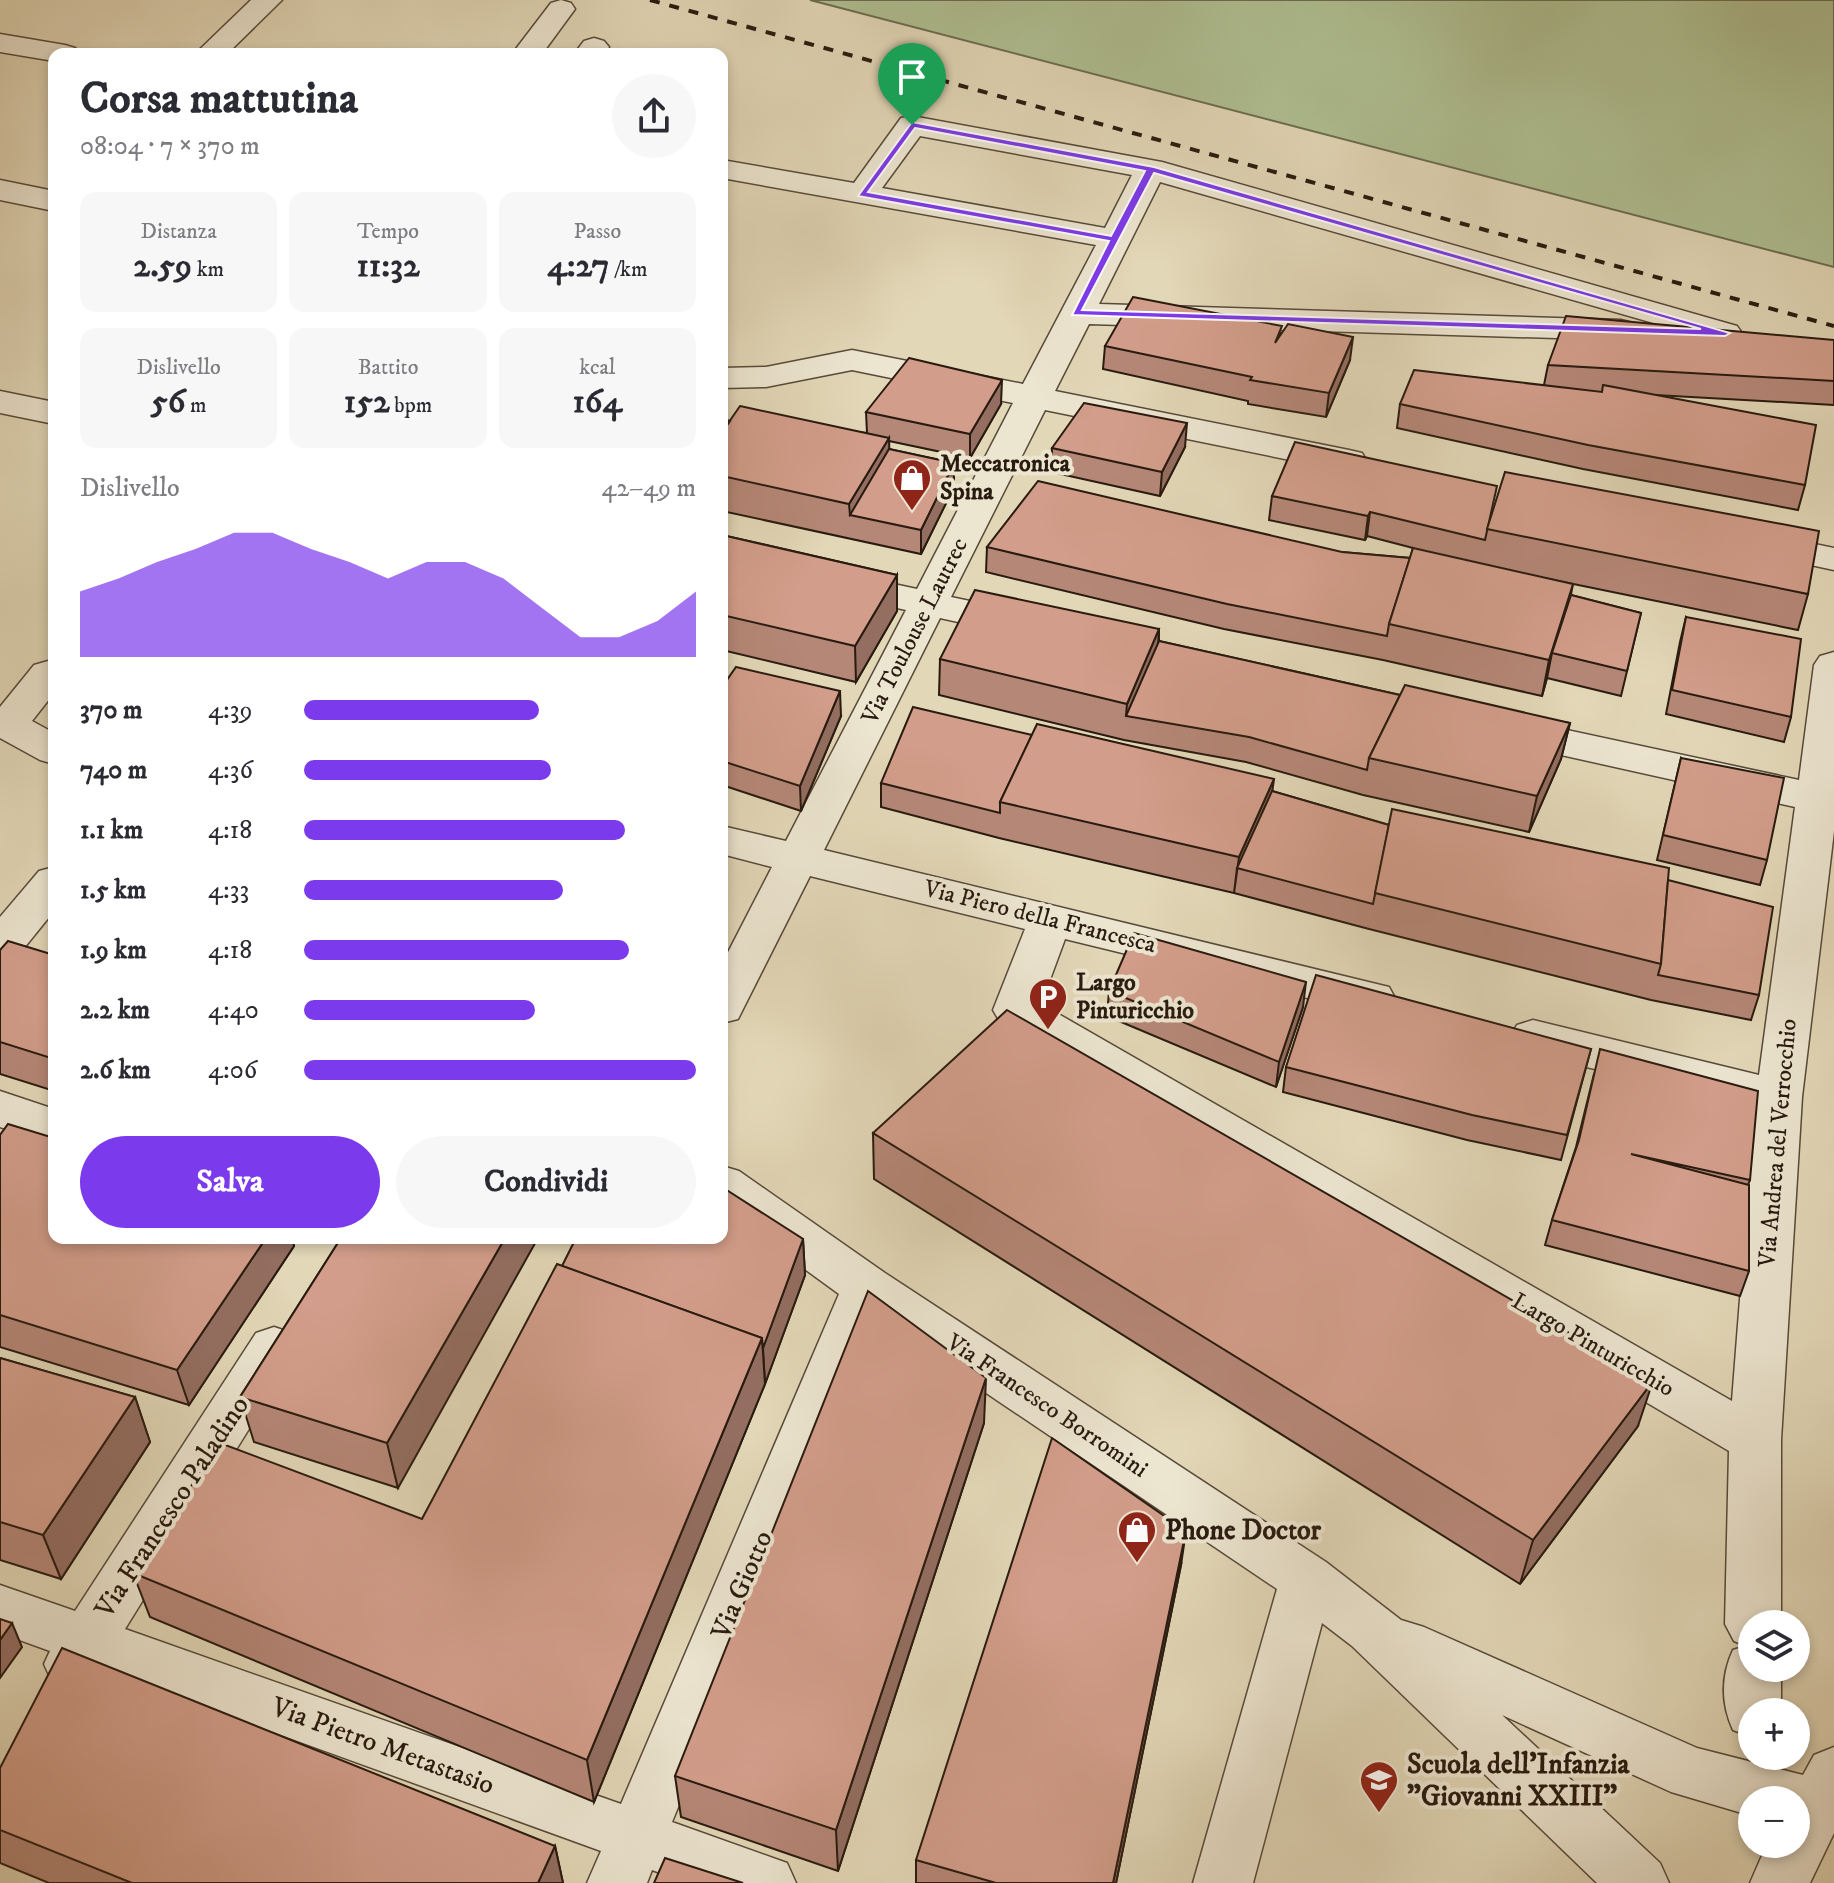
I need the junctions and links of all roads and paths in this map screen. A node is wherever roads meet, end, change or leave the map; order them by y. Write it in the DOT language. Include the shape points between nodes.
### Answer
graph roads {
  1 [pos="268,0"];
  2 [pos="561,9"];
  3 [pos="0,43"];
  4 [pos="216,48"];
  5 [pos="532,48"];
  6 [pos="48,51"];
  7 [pos="1151,169"];
  8 [pos="728,170"];
  9 [pos="0,190"];
  10 [pos="862,194"];
  11 [pos="48,200"];
  12 [pos="1114,239"];
  13 [pos="1076,313"];
  14 [pos="728,378"];
  15 [pos="1036,398"];
  16 [pos="0,402"];
  17 [pos="48,412"];
  18 [pos="1380,468"];
  19 [pos="1724,537"];
  20 [pos="728,559"];
  21 [pos="1834,559"];
  22 [pos="928,603"];
  23 [pos="1053,631"];
  24 [pos="1834,665"];
  25 [pos="48,676"];
  26 [pos="4,722"];
  27 [pos="1474,723"];
  28 [pos="48,748"];
  29 [pos="1817,798"];
  30 [pos="728,841"];
  31 [pos="798,858"];
  32 [pos="48,889"];
  33 [pos="1050,920"];
  34 [pos="0,947"];
  35 [pos="728,995"];
  36 [pos="1407,1006"];
  37 [pos="1500,1029"];
  38 [pos="1779,1097"];
  39 [pos="0,1109"];
  40 [pos="48,1125"];
  41 [pos="728,1188"];
  42 [pos="867,1287"];
  43 [pos="301,1305"];
  44 [pos="1755,1440"];
  45 [pos="1307,1579"];
  46 [pos="0,1609"];
  47 [pos="1753,1610"];
  48 [pos="1372,1629"];
  49 [pos="87,1640"];
  50 [pos="48,1702"];
  51 [pos="1738,1786"];
  52 [pos="1785,1858"];
  53 [pos="627,1860"];
  54 [pos="766,1883"];
  55 [pos="1223,1883"];
  56 [pos="1639,1883"];
  57 [pos="1780,1883"];
  1 -- 4 [label="street"];
  2 -- 5 [label="street"];
  3 -- 6 [label="street"];
  7 -- 10 [label="street" via="912,125"];
  7 -- 12 [label="street, Via Toulouse Lautrec"];
  7 -- 13 [label="street" via="1739,337"];
  8 -- 10 [label="street"];
  9 -- 11 [label="street"];
  10 -- 12 [label="street"];
  12 -- 13 [label="street, Via Toulouse Lautrec"];
  13 -- 15 [label="street, Via Toulouse Lautrec"];
  14 -- 15 [label="street" via="766,377 852,360"];
  15 -- 18 [label="street"];
  15 -- 22 [label="street, Via Toulouse Lautrec"];
  16 -- 17 [label="street"];
  19 -- 21 [label="street"];
  20 -- 22 [label="street"];
  22 -- 23 [label="street"];
  22 -- 31 [label="street, Via Toulouse Lautrec"];
  24 -- 29 [label="street, Via Andrea del Verrocchio"];
  25 -- 26 [label="street"];
  26 -- 28 [label="street"];
  27 -- 29 [label="street"];
  29 -- 38 [label="street, Via Andrea del Verrocchio"];
  30 -- 31 [label="street, Via Piero della Francesca"];
  31 -- 33 [label="street, Via Piero della Francesca"];
  31 -- 35 [label="street, Via Toulouse Lautrec"];
  32 -- 34 [label="street"];
  33 -- 36 [label="street, Via Piero della Francesca"];
  33 -- 44 [label="street, Largo Pinturicchio" via="1016,1010"];
  37 -- 38 [label="street"];
  38 -- 44 [label="street, Via Andrea del Verrocchio"];
  39 -- 40 [label="street"];
  41 -- 42 [label="street, Via Francesco Borromini"];
  42 -- 45 [label="street, Via Francesco Borromini"];
  42 -- 53 [label="street, Via Giotto"];
  43 -- 49 [label="street, Via Francesco Paladino"];
  44 -- 47 [label="street, Via Andrea del Verrocchio"];
  45 -- 48 [label="street, Via Francesco Borromini"];
  45 -- 55 [label="street"];
  46 -- 49 [label="street, Via Pietro Metastasio"];
  48 -- 51 [label="street" via="1691,1773"];
  48 -- 56 [label="street"];
  49 -- 50 [label="street, Via Francesco Paladino"];
  49 -- 53 [label="street, Via Pietro Metastasio"];
  52 -- 57 [label="street"];
  53 -- 54 [label="street, Via Pietro Metastasio"];
}
